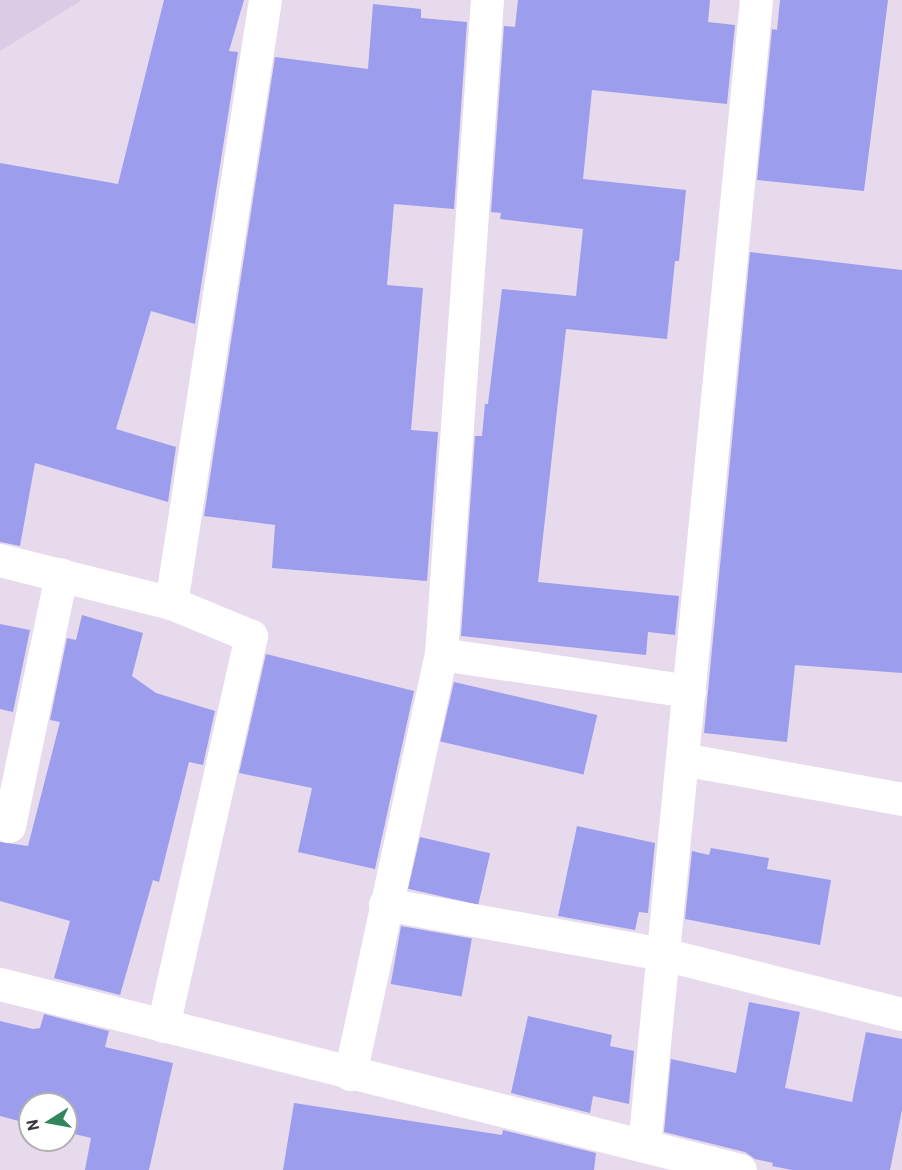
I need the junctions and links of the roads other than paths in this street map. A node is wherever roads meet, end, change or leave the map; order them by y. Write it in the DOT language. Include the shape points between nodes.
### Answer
graph roads {
  1 [pos="265,0"];
  2 [pos="487,0"];
  3 [pos="756,0"];
  4 [pos="0,560"];
  5 [pos="61,574"];
  6 [pos="171,603"];
  7 [pos="441,654"];
  8 [pos="689,691"];
  9 [pos="682,759"];
  10 [pos="902,799"];
  11 [pos="9,826"];
  12 [pos="386,904"];
  13 [pos="663,954"];
  14 [pos="0,984"];
  15 [pos="902,1014"];
  16 [pos="163,1026"];
  17 [pos="350,1074"];
  18 [pos="644,1146"];
  19 [pos="740,1170"];
  1 -- 6 [label="street"];
  2 -- 7 [label="street"];
  3 -- 8 [label="street"];
  4 -- 5 [label="street"];
  5 -- 6 [label="street"];
  5 -- 11 [label="street"];
  6 -- 16 [label="street" via="251,636"];
  7 -- 8 [label="street"];
  7 -- 12 [label="street"];
  8 -- 9 [label="street"];
  9 -- 10 [label="street"];
  9 -- 13 [label="street"];
  12 -- 13 [label="street"];
  12 -- 17 [label="street"];
  13 -- 15 [label="street"];
  13 -- 18 [label="street"];
  14 -- 16 [label="street"];
  16 -- 17 [label="street"];
  17 -- 18 [label="street"];
  18 -- 19 [label="street"];
}
